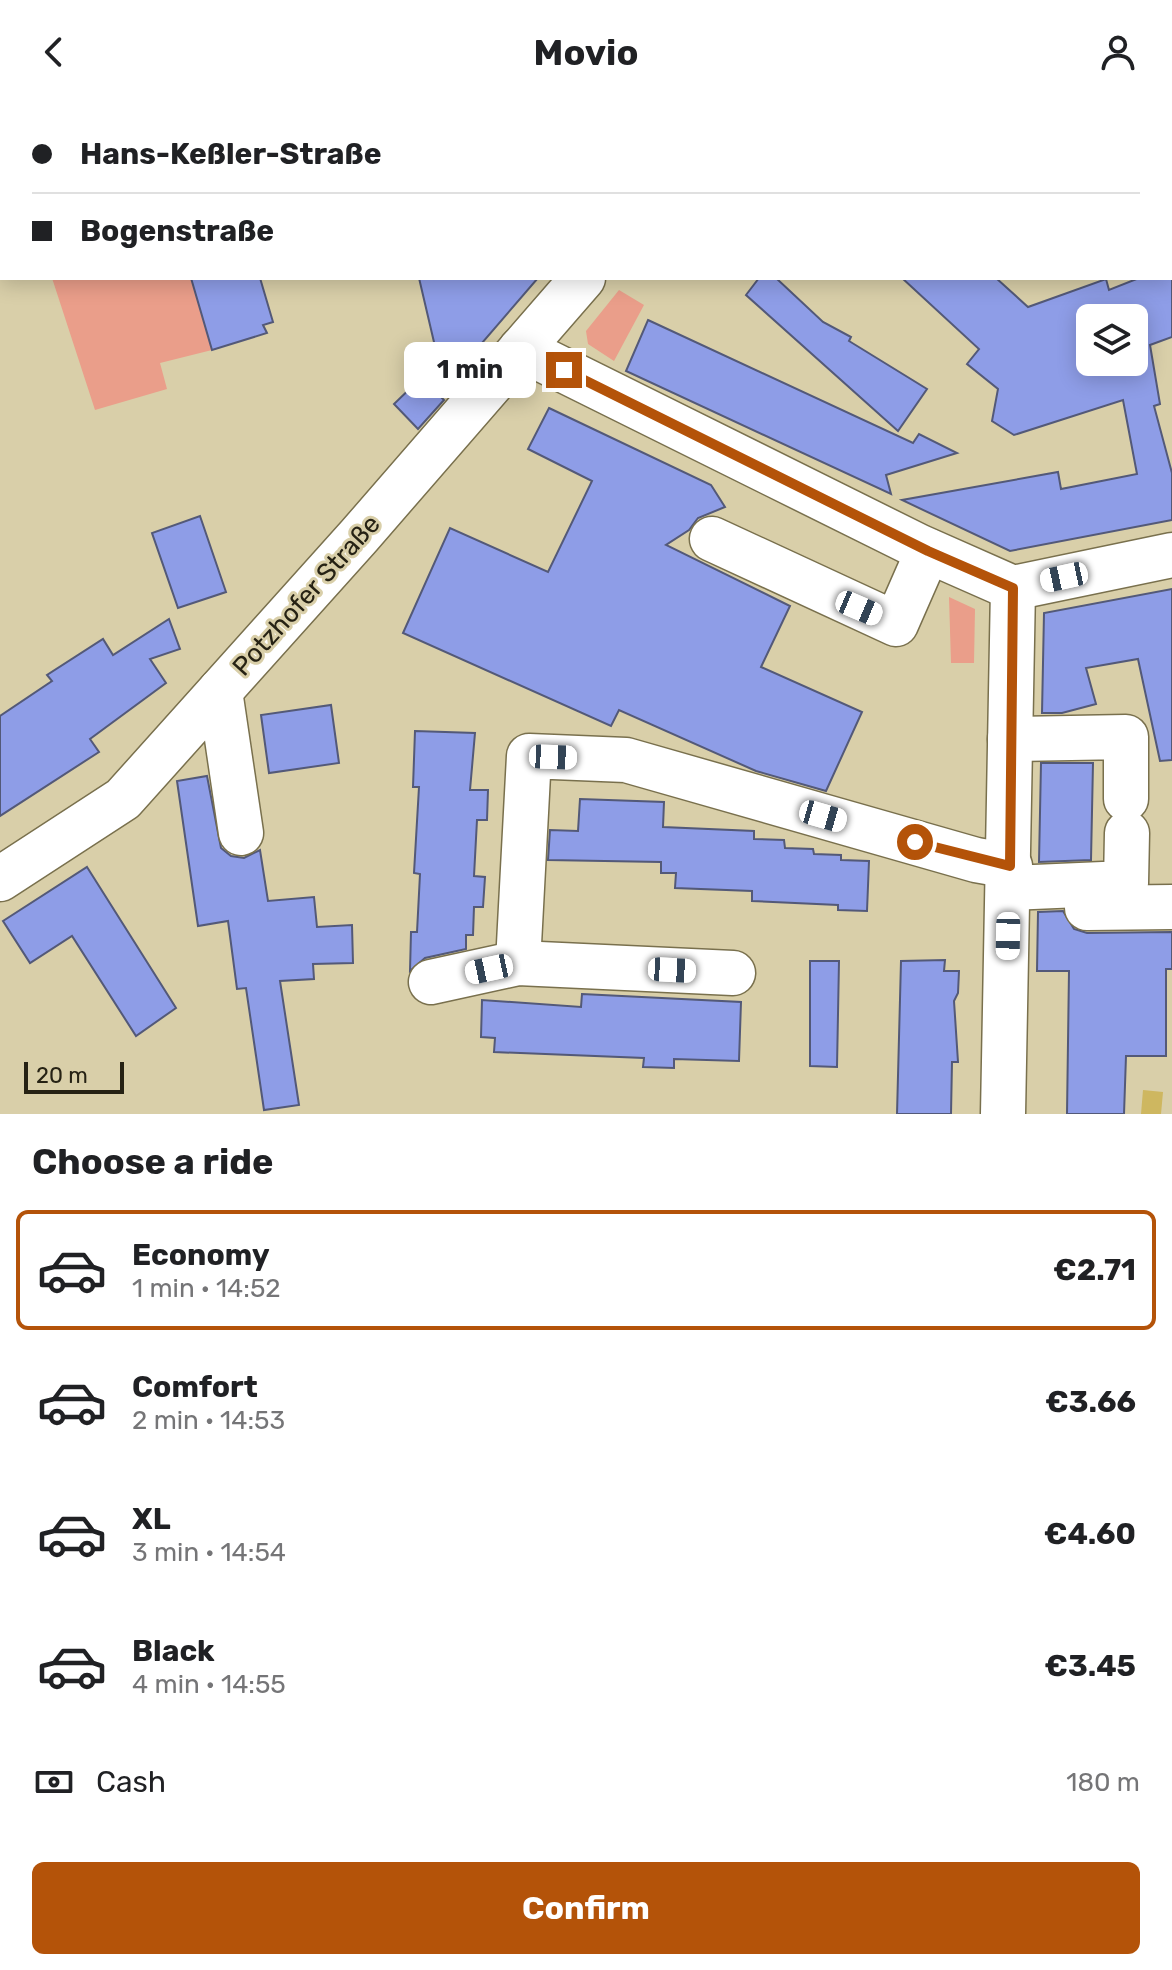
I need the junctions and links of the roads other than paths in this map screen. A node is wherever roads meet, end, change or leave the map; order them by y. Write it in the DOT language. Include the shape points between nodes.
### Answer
graph roads {
  1 [pos="581,280"];
  2 [pos="521,349"];
  3 [pos="712,539"];
  4 [pos="928,551"];
  5 [pos="1172,555"];
  6 [pos="1013,588"];
  7 [pos="220,691"];
  8 [pos="1010,739"];
  9 [pos="241,833"];
  10 [pos="0,879"];
  11 [pos="1009,888"];
  12 [pos="1172,907"];
  13 [pos="518,963"];
  14 [pos="733,973"];
  15 [pos="431,982"];
  16 [pos="1003,1114"];
  1 -- 2 [label="street, Potzhofer Straße"];
  2 -- 4 [label="street"];
  2 -- 7 [label="street, Potzhofer Straße"];
  3 -- 4 [label="street" via="896,624"];
  4 -- 6 [label="street"];
  5 -- 6 [label="street"];
  6 -- 8 [label="street"];
  7 -- 9 [label="street"];
  7 -- 10 [label="street, Potzhofer Straße" via="123,799"];
  8 -- 11 [label="street"];
  8 -- 11 [label="street" via="1126,737 1127,816 1126,883"];
  11 -- 12 [label="street"];
  11 -- 13 [label="street" via="976,860 626,760 529,756"];
  11 -- 16 [label="street"];
  13 -- 14 [label="street"];
  13 -- 15 [label="street"];
}
